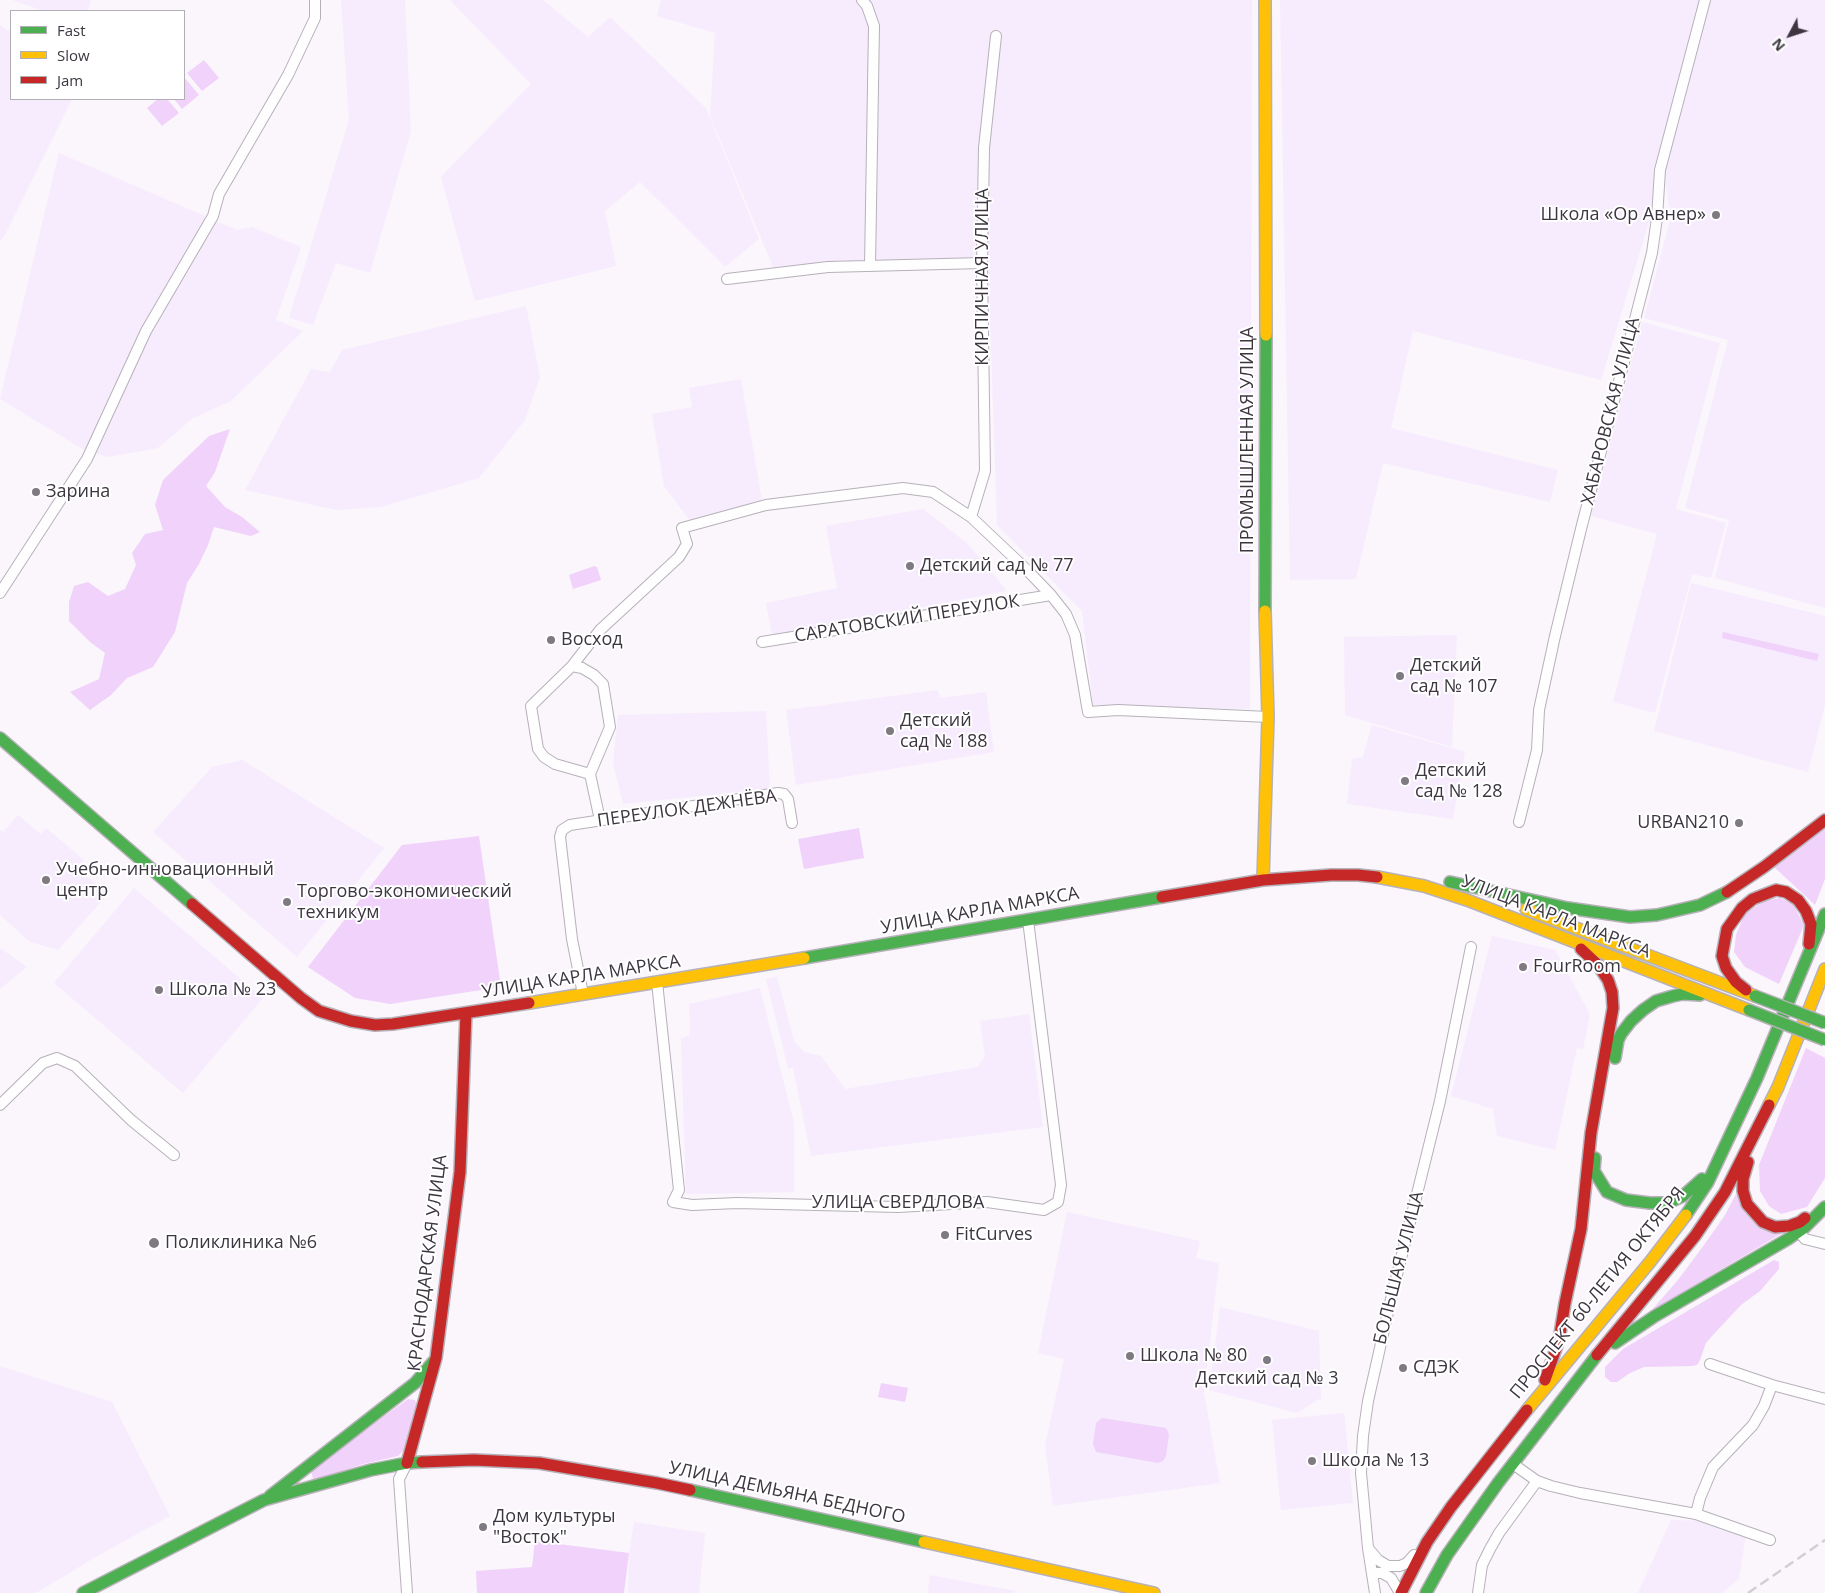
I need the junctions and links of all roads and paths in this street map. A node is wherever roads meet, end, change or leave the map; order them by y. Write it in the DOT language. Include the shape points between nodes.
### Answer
graph roads {
  1 [pos="315,0"];
  2 [pos="862,0"];
  3 [pos="1266,0"];
  4 [pos="1705,0"];
  5 [pos="996,36"];
  6 [pos="982,263"];
  7 [pos="870,266"];
  8 [pos="727,279"];
  9 [pos="971,517"];
  10 [pos="0,593"];
  11 [pos="1051,595"];
  12 [pos="762,642"];
  13 [pos="572,666"];
  14 [pos="1268,717"];
  15 [pos="0,738"];
  16 [pos="590,774"];
  17 [pos="600,820"];
  18 [pos="1825,820"];
  19 [pos="1519,822"];
  20 [pos="792,823"];
  21 [pos="1321,864"];
  22 [pos="1368,864"];
  23 [pos="1263,880"];
  24 [pos="1471,888"];
  25 [pos="1825,914"];
  26 [pos="1028,920"];
  27 [pos="1562,937"];
  28 [pos="1471,947"];
  29 [pos="1809,955"];
  30 [pos="1825,971"];
  31 [pos="658,982"];
  32 [pos="583,994"];
  33 [pos="1755,996"];
  34 [pos="1716,997"];
  35 [pos="466,1013"];
  36 [pos="1825,1023"];
  37 [pos="1825,1040"];
  38 [pos="1778,1087"];
  39 [pos="0,1105"];
  40 [pos="174,1155"];
  41 [pos="1717,1164"];
  42 [pos="1825,1194"];
  43 [pos="1825,1207"];
  44 [pos="1799,1232"];
  45 [pos="1825,1244"];
  46 [pos="436,1358"];
  47 [pos="1710,1364"];
  48 [pos="1576,1380"];
  49 [pos="1772,1385"];
  50 [pos="1825,1399"];
  51 [pos="1533,1403"];
  52 [pos="407,1463"];
  53 [pos="1512,1464"];
  54 [pos="1537,1481"];
  55 [pos="264,1500"];
  56 [pos="1696,1514"];
  57 [pos="1770,1540"];
  58 [pos="1427,1542"];
  59 [pos="1368,1548"];
  60 [pos="1372,1574"];
  61 [pos="83,1593"];
  62 [pos="407,1593"];
  63 [pos="1154,1593"];
  64 [pos="1375,1593"];
  65 [pos="1400,1593"];
  66 [pos="1426,1593"];
  67 [pos="1478,1593"];
  1 -- 10 [label="street" via="315,18 288,75 219,194 213,216 146,331 87,459"];
  2 -- 7 [label="street" via="874,26"];
  3 -- 14 [label="main road, ПРОМЫШЛЕННАЯ УЛИЦА" via="1265,596"];
  4 -- 19 [label="street, ХАБАРОВСКАЯ УЛИЦА" via="1660,170 1652,252 1580,529 1539,710 1537,750"];
  5 -- 6 [label="street, КИРПИЧНАЯ УЛИЦА" via="984,148"];
  6 -- 7 [label="street"];
  6 -- 9 [label="street, КИРПИЧНАЯ УЛИЦА" via="985,471"];
  7 -- 8 [label="street" via="828,267"];
  9 -- 11 [label="street"];
  9 -- 13 [label="street" via="933,492 904,488 766,505 682,528 687,544 679,557 600,630"];
  11 -- 12 [label="street, САРАТОВСКИЙ ПЕРЕУЛОК"];
  11 -- 14 [label="street" via="1066,614 1075,635 1088,712 1118,710"];
  13 -- 16 [label="street" via="582,668 603,684 610,727"];
  13 -- 16 [label="street" via="531,706 538,749 555,764"];
  14 -- 23 [label="main road, ПРОМЫШЛЕННАЯ УЛИЦА"];
  15 -- 35 [label="main road, УЛИЦА КАРЛА МАРКСА" via="274,976 319,1010 375,1025"];
  16 -- 17 [label="street"];
  17 -- 20 [label="street, ПЕРЕУЛОК ДЕЖНЁВА" via="778,793 788,799"];
  17 -- 32 [label="street, ПЕРЕУЛОК ДЕЖНЁВА" via="570,825 562,830 560,836 572,939"];
  18 -- 24 [label="main road" via="1731,890 1700,905 1657,915 1630,917"];
  21 -- 23 [label="main road, УЛИЦА КАРЛА МАРКСА" via="1296,867"];
  22 -- 24 [label="main road, УЛИЦА КАРЛА МАРКСА"];
  23 -- 26 [label="main road, УЛИЦА КАРЛА МАРКСА"];
  23 -- 27 [label="main road, УЛИЦА КАРЛА МАРКСА" via="1358,874 1392,879 1467,900"];
  24 -- 33 [label="main road"];
  25 -- 29 [label="main road, ПРОСПЕКТ 60-ЛЕТИЯ ОКТЯБРЯ"];
  26 -- 31 [label="main road, УЛИЦА КАРЛА МАРКСА"];
  26 -- 31 [label="street, УЛИЦА СВЕРДЛОВА" via="1061,1185 1058,1202 1044,1210 987,1202 898,1207 692,1205 673,1202 679,1190"];
  27 -- 34 [label="main road, УЛИЦА КАРЛА МАРКСА"];
  27 -- 51 [label="main road" via="1583,950 1598,965 1610,986 1613,1008 1591,1133 1581,1229 1559,1340 1545,1382"];
  28 -- 59 [label="street, БОЛЬШАЯ УЛИЦА" via="1440,1101 1368,1401 1361,1473"];
  29 -- 33 [label="main road" via="1811,924 1798,900 1776,890 1747,904 1727,929 1722,956 1736,982"];
  29 -- 41 [label="main road, ПРОСПЕКТ 60-ЛЕТИЯ ОКТЯБРЯ"];
  30 -- 38 [label="main road"];
  31 -- 32 [label="main road, УЛИЦА КАРЛА МАРКСА"];
  32 -- 35 [label="main road, УЛИЦА КАРЛА МАРКСА"];
  33 -- 36 [label="main road, bridge"];
  34 -- 37 [label="main road, УЛИЦА КАРЛА МАРКСА, bridge"];
  34 -- 41 [label="main road" via="1684,994 1664,998 1643,1010 1626,1027 1618,1040 1594,1171 1607,1192 1619,1198 1660,1204 1683,1196"];
  35 -- 46 [label="main road, КРАСНОДАРСКАЯ УЛИЦА" via="460,1172"];
  38 -- 42 [label="main road" via="1753,1144 1743,1179 1747,1204 1763,1222 1775,1227 1790,1226 1800,1222"];
  38 -- 48 [label="main road" via="1725,1192 1695,1236"];
  39 -- 40 [label="street" via="43,1063 57,1058 75,1066 131,1120"];
  41 -- 51 [label="main road, ПРОСПЕКТ 60-ЛЕТИЯ ОКТЯБРЯ" via="1680,1224"];
  43 -- 44 [label="main road"];
  44 -- 45 [label="street" via="1805,1239"];
  44 -- 48 [label="main road" via="1636,1328"];
  46 -- 52 [label="main road, КРАСНОДАРСКАЯ УЛИЦА"];
  46 -- 55 [label="main road" via="415,1383"];
  47 -- 49 [label="street"];
  48 -- 53 [label="main road"];
  49 -- 50 [label="street"];
  49 -- 56 [label="street" via="1753,1424 1713,1467"];
  51 -- 58 [label="main road, ПРОСПЕКТ 60-ЛЕТИЯ ОКТЯБРЯ"];
  52 -- 55 [label="main road"];
  52 -- 62 [label="street" via="399,1479"];
  52 -- 63 [label="main road, УЛИЦА ДЕМЬЯНА БЕДНОГО" via="474,1460 539,1463 657,1483"];
  53 -- 54 [label="street"];
  53 -- 66 [label="main road" via="1469,1521"];
  54 -- 56 [label="street" via="1580,1493"];
  54 -- 67 [label="street" via="1490,1549 1482,1565"];
  55 -- 61 [label="main road"];
  56 -- 57 [label="street"];
  58 -- 59 [label="street" via="1400,1566 1388,1566"];
  58 -- 65 [label="main road, ПРОСПЕКТ 60-ЛЕТИЯ ОКТЯБРЯ"];
  59 -- 60 [label="street, БОЛЬШАЯ УЛИЦА"];
  60 -- 64 [label="street, БОЛЬШАЯ УЛИЦА"];
  60 -- 65 [label="street" via="1382,1573 1391,1578"];
}
